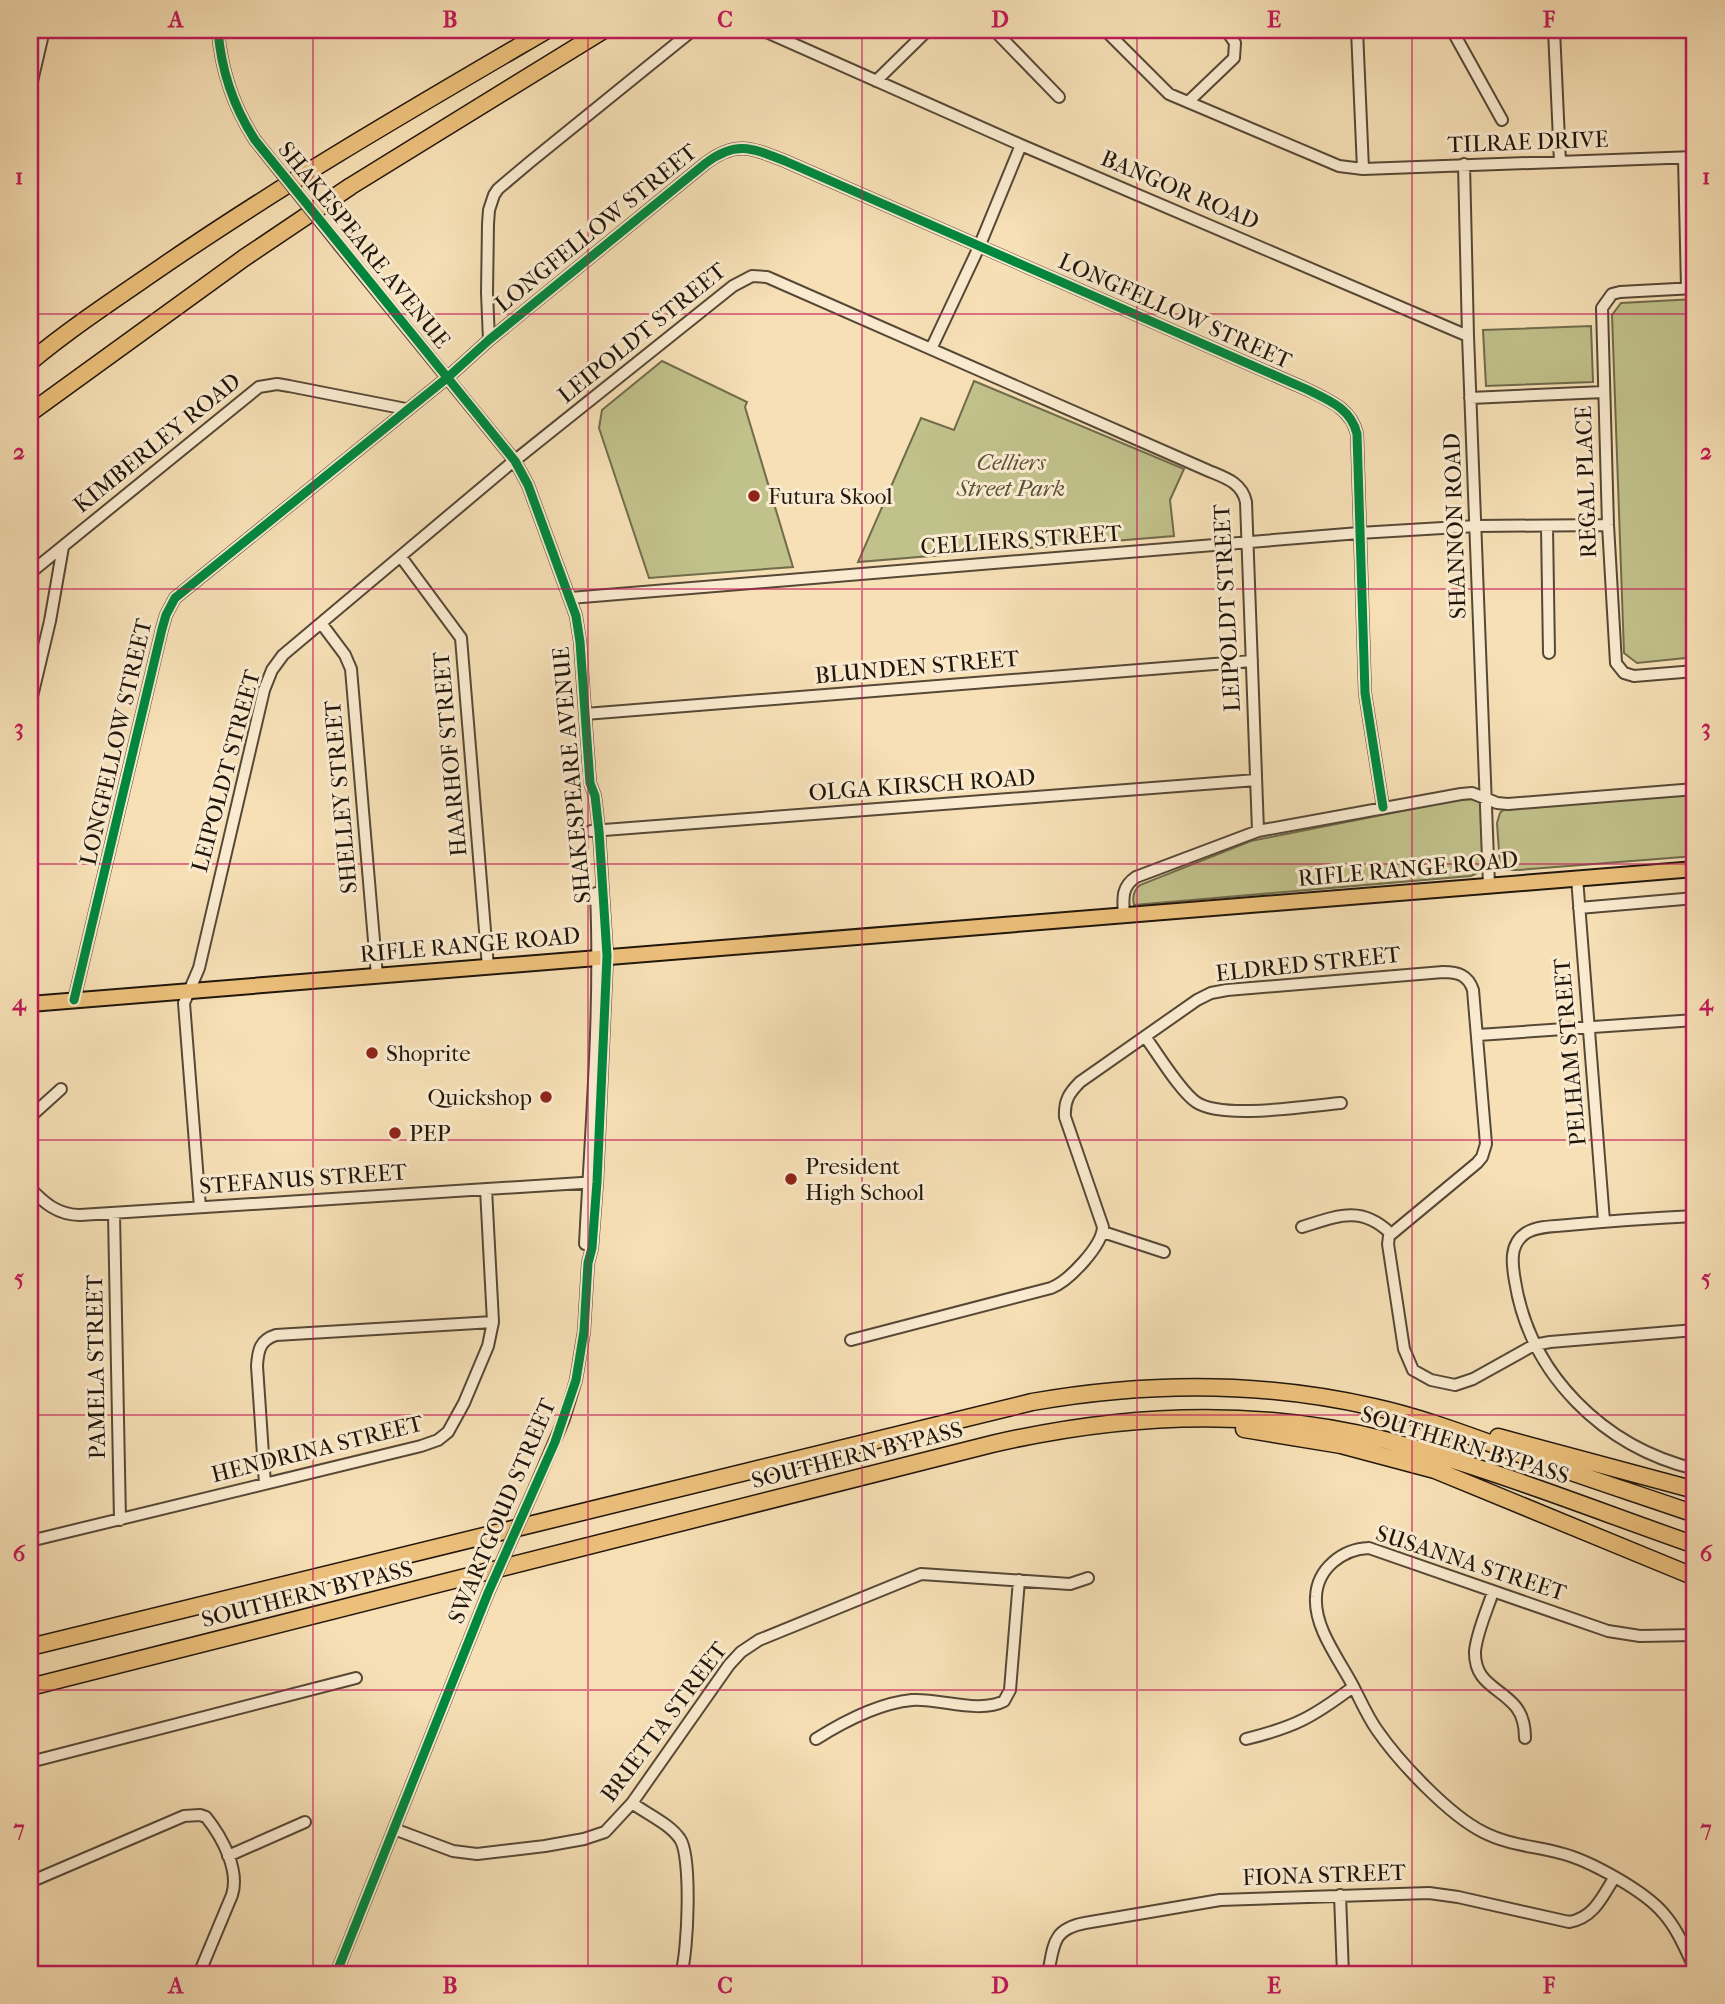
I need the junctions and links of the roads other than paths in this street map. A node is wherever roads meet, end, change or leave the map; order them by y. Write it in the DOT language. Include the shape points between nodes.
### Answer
graph roads {
  1 [pos="44,30"];
  2 [pos="218,30"];
  3 [pos="547,30"];
  4 [pos="604,30"];
  5 [pos="693,30"];
  6 [pos="762,30"];
  7 [pos="928,30"];
  8 [pos="994,30"];
  9 [pos="1105,30"];
  10 [pos="1226,30"];
  11 [pos="1357,30"];
  12 [pos="1452,30"];
  13 [pos="1554,30"];
  14 [pos="876,81"];
  15 [pos="30,90"];
  16 [pos="1059,97"];
  17 [pos="1188,102"];
  18 [pos="1502,120"];
  19 [pos="1021,145"];
  20 [pos="1689,157"];
  21 [pos="1560,162"];
  22 [pos="1464,164"];
  23 [pos="1363,169"];
  24 [pos="979,247"];
  25 [pos="1691,288"];
  26 [pos="62,335"];
  27 [pos="1468,336"];
  28 [pos="489,340"];
  29 [pos="930,349"];
  30 [pos="30,355"];
  31 [pos="30,362"];
  32 [pos="81,374"];
  33 [pos="447,378"];
  34 [pos="1604,392"];
  35 [pos="1471,398"];
  36 [pos="406,409"];
  37 [pos="30,413"];
  38 [pos="30,423"];
  39 [pos="515,461"];
  40 [pos="1608,525"];
  41 [pos="1476,526"];
  42 [pos="1547,527"];
  43 [pos="1359,533"];
  44 [pos="1247,544"];
  45 [pos="62,547"];
  46 [pos="401,557"];
  47 [pos="30,573"];
  48 [pos="570,598"];
  49 [pos="321,623"];
  50 [pos="1549,653"];
  51 [pos="1252,660"];
  52 [pos="1695,671"];
  53 [pos="30,705"];
  54 [pos="586,714"];
  55 [pos="1256,780"];
  56 [pos="1695,789"];
  57 [pos="1488,799"];
  58 [pos="1383,807"];
  59 [pos="595,831"];
  60 [pos="1258,831"];
  61 [pos="1695,869"];
  62 [pos="1577,878"];
  63 [pos="1489,885"];
  64 [pos="1695,898"];
  65 [pos="1579,908"];
  66 [pos="1124,916"];
  67 [pos="603,957"];
  68 [pos="488,967"];
  69 [pos="377,976"];
  70 [pos="188,991"];
  71 [pos="74,1000"];
  72 [pos="30,1004"];
  73 [pos="1695,1020"];
  74 [pos="1589,1027"];
  75 [pos="1478,1035"];
  76 [pos="1146,1038"];
  77 [pos="61,1089"];
  78 [pos="1340,1103"];
  79 [pos="30,1117"];
  80 [pos="593,1182"];
  81 [pos="30,1188"];
  82 [pos="486,1189"];
  83 [pos="200,1207"];
  84 [pos="114,1214"];
  85 [pos="1695,1216"];
  86 [pos="1604,1221"];
  87 [pos="1302,1227"];
  88 [pos="1103,1232"];
  89 [pos="1390,1233"];
  90 [pos="1164,1252"];
  91 [pos="493,1322"];
  92 [pos="1695,1330"];
  93 [pos="851,1340"];
  94 [pos="1534,1345"];
  95 [pos="1172,1418"];
  96 [pos="1441,1426"];
  97 [pos="1695,1469"];
  98 [pos="265,1484"];
  99 [pos="1695,1490"];
  100 [pos="1695,1514"];
  101 [pos="120,1520"];
  102 [pos="30,1541"];
  103 [pos="1695,1545"];
  104 [pos="1695,1577"];
  105 [pos="1088,1578"];
  106 [pos="1019,1580"];
  107 [pos="1493,1592"];
  108 [pos="1695,1635"];
  109 [pos="30,1647"];
  110 [pos="356,1678"];
  111 [pos="30,1687"];
  112 [pos="1353,1687"];
  113 [pos="1525,1738"];
  114 [pos="816,1739"];
  115 [pos="1246,1739"];
  116 [pos="30,1762"];
  117 [pos="632,1803"];
  118 [pos="305,1822"];
  119 [pos="394,1829"];
  120 [pos="228,1856"];
  121 [pos="1614,1878"];
  122 [pos="30,1882"];
  123 [pos="1340,1895"];
  124 [pos="1695,1969"];
  125 [pos="199,1974"];
  126 [pos="336,1974"];
  127 [pos="681,1974"];
  128 [pos="1048,1974"];
  129 [pos="1343,1974"];
  1 -- 15 [label="street"];
  2 -- 33 [label="street, SHAKESPEARE AVENUE, bridge" via="227,83 255,140"];
  3 -- 26 [label="highway" via="337,153"];
  4 -- 32 [label="highway" via="351,186"];
  5 -- 28 [label="street" via="494,195 488,224"];
  6 -- 14 [label="street"];
  7 -- 14 [label="street"];
  8 -- 16 [label="street"];
  9 -- 17 [label="street, TILRAE DRIVE" via="1169,93"];
  10 -- 17 [label="street" via="1235,43 1234,58"];
  11 -- 23 [label="street"];
  12 -- 18 [label="street"];
  13 -- 21 [label="street"];
  14 -- 19 [label="street, BANGOR ROAD"];
  17 -- 23 [label="street, TILRAE DRIVE" via="1324,161"];
  19 -- 24 [label="street"];
  19 -- 27 [label="street, BANGOR ROAD"];
  20 -- 21 [label="street, TILRAE DRIVE"];
  20 -- 25 [label="street, REGAL PLACE"];
  21 -- 22 [label="street, TILRAE DRIVE"];
  22 -- 23 [label="street, TILRAE DRIVE"];
  22 -- 27 [label="street, SHANNON ROAD"];
  24 -- 28 [label="street, LONGFELLOW STREET" via="785,161 748,149 729,149"];
  24 -- 29 [label="street"];
  24 -- 43 [label="street, LONGFELLOW STREET" via="1338,405 1350,416 1357,434"];
  25 -- 34 [label="street, REGAL PLACE" via="1620,292 1603,303"];
  26 -- 30 [label="highway"];
  26 -- 31 [label="highway"];
  27 -- 35 [label="street, SHANNON ROAD"];
  28 -- 33 [label="street, LONGFELLOW STREET"];
  29 -- 39 [label="street, LEIPOLDT STREET" via="767,277 747,277"];
  29 -- 44 [label="street, LEIPOLDT STREET" via="1229,480 1244,494"];
  32 -- 37 [label="highway"];
  32 -- 38 [label="highway"];
  33 -- 36 [label="street, LONGFELLOW STREET"];
  33 -- 39 [label="street, SHAKESPEARE AVENUE"];
  34 -- 35 [label="street"];
  34 -- 40 [label="street, REGAL PLACE"];
  35 -- 41 [label="street, SHANNON ROAD"];
  36 -- 45 [label="street, KIMBERLEY ROAD" via="277,384 259,387"];
  36 -- 71 [label="street, LONGFELLOW STREET" via="170,606"];
  39 -- 46 [label="street, LEIPOLDT STREET"];
  39 -- 48 [label="street, SHAKESPEARE AVENUE"];
  40 -- 42 [label="street, CELLIERS STREET"];
  40 -- 52 [label="street, REGAL PLACE" via="1619,668 1638,676"];
  41 -- 42 [label="street, CELLIERS STREET"];
  41 -- 43 [label="street, CELLIERS STREET"];
  41 -- 57 [label="street, SHANNON ROAD"];
  42 -- 50 [label="street"];
  43 -- 44 [label="street, CELLIERS STREET"];
  43 -- 58 [label="street, LONGFELLOW STREET" via="1367,718"];
  44 -- 48 [label="street, CELLIERS STREET"];
  44 -- 51 [label="street, LEIPOLDT STREET"];
  45 -- 47 [label="street, KIMBERLEY ROAD"];
  45 -- 53 [label="street"];
  46 -- 49 [label="street, LEIPOLDT STREET"];
  46 -- 68 [label="street, HAARHOF STREET" via="461,638"];
  48 -- 54 [label="street, SHAKESPEARE AVENUE" via="578,625"];
  49 -- 69 [label="street, SHELLEY STREET" via="351,669"];
  49 -- 70 [label="street, LEIPOLDT STREET" via="283,655 266,683 199,968"];
  51 -- 54 [label="street, BLUNDEN STREET"];
  51 -- 55 [label="street, LEIPOLDT STREET"];
  54 -- 59 [label="street, SHAKESPEARE AVENUE"];
  55 -- 59 [label="street, OLGA KIRSCH ROAD"];
  55 -- 60 [label="street, LEIPOLDT STREET"];
  56 -- 57 [label="street" via="1515,804"];
  57 -- 58 [label="street" via="1467,793"];
  57 -- 63 [label="street, SHANNON ROAD"];
  58 -- 60 [label="street"];
  59 -- 67 [label="street, SHAKESPEARE AVENUE"];
  60 -- 66 [label="street" via="1136,877 1123,892"];
  61 -- 62 [label="main road, RIFLE RANGE ROAD"];
  62 -- 63 [label="main road, RIFLE RANGE ROAD"];
  62 -- 65 [label="street, PELHAM STREET"];
  63 -- 66 [label="main road, RIFLE RANGE ROAD"];
  64 -- 65 [label="street"];
  65 -- 74 [label="street, PELHAM STREET"];
  66 -- 67 [label="main road, RIFLE RANGE ROAD"];
  67 -- 68 [label="main road, RIFLE RANGE ROAD"];
  67 -- 80 [label="street, SWARTGOUD STREET"];
  68 -- 69 [label="main road, RIFLE RANGE ROAD"];
  69 -- 70 [label="main road, RIFLE RANGE ROAD"];
  70 -- 71 [label="main road, RIFLE RANGE ROAD"];
  70 -- 83 [label="street, LEIPOLDT STREET" via="184,1003"];
  71 -- 72 [label="main road, RIFLE RANGE ROAD"];
  73 -- 74 [label="street"];
  74 -- 75 [label="street"];
  74 -- 86 [label="street, PELHAM STREET"];
  75 -- 76 [label="street, ELDRED STREET" via="1473,990 1467,978 1443,972 1227,990 1197,1000"];
  75 -- 89 [label="street" via="1486,1135 1482,1157"];
  76 -- 78 [label="street" via="1191,1098 1207,1108 1231,1112"];
  76 -- 88 [label="street, ELDRED STREET" via="1080,1082 1065,1102 1065,1117"];
  77 -- 79 [label="street"];
  80 -- 82 [label="street, STEFANUS STREET"];
  80 -- 119 [label="street, SWARTGOUD STREET, bridge" via="585,1247 584,1331 576,1380 564,1419 488,1593"];
  81 -- 84 [label="street, STEFANUS STREET" via="61,1213"];
  82 -- 83 [label="street, STEFANUS STREET"];
  82 -- 91 [label="street, HENDRINA STREET"];
  83 -- 84 [label="street, STEFANUS STREET"];
  84 -- 101 [label="street, PAMELA STREET"];
  85 -- 86 [label="street"];
  86 -- 94 [label="street" via="1530,1231 1514,1246 1517,1294"];
  87 -- 89 [label="street" via="1366,1216"];
  88 -- 90 [label="street"];
  88 -- 93 [label="street" via="1058,1285"];
  89 -- 94 [label="street" via="1404,1349 1413,1370 1441,1383 1460,1384"];
  91 -- 98 [label="street, HENDRINA STREET" via="483,1361 445,1436"];
  91 -- 98 [label="street" via="266,1339 257,1366"];
  92 -- 94 [label="street"];
  94 -- 97 [label="street" via="1558,1381 1592,1418 1632,1445"];
  95 -- 103 [label="highway, SOUTHERN BYPASS" via="1294,1424 1383,1440"];
  95 -- 104 [label="highway" via="1340,1445 1435,1470"];
  95 -- 111 [label="highway, SOUTHERN BYPASS" via="1084,1425 1005,1441"];
  96 -- 99 [label="highway" via="1532,1445"];
  96 -- 100 [label="highway, SOUTHERN BYPASS"];
  96 -- 109 [label="highway, SOUTHERN BYPASS" via="1334,1399 1228,1387 1129,1389 1062,1397"];
  98 -- 101 [label="street, HENDRINA STREET"];
  101 -- 102 [label="street, HENDRINA STREET"];
  105 -- 106 [label="street, BRIETTA STREET" via="1070,1584"];
  106 -- 114 [label="street" via="1010,1689 1004,1701 983,1706 903,1701 850,1720"];
  106 -- 117 [label="street, BRIETTA STREET" via="922,1574 751,1644 721,1674"];
  107 -- 108 [label="street, SUSANNA STREET" via="1619,1633"];
  107 -- 112 [label="street, SUSANNA STREET" via="1377,1549 1355,1549 1336,1558 1321,1578 1316,1608"];
  107 -- 113 [label="street" via="1476,1647 1477,1666 1489,1686 1517,1708"];
  110 -- 116 [label="street"];
  112 -- 115 [label="street" via="1305,1721"];
  112 -- 121 [label="street, SUSANNA STREET" via="1382,1738 1455,1815 1493,1837 1568,1855"];
  117 -- 119 [label="street, BRIETTA STREET" via="611,1828 596,1836 495,1853 464,1853"];
  117 -- 127 [label="street" via="676,1834 684,1847 686,1916"];
  118 -- 120 [label="street"];
  119 -- 126 [label="street, SWARTGOUD STREET"];
  120 -- 122 [label="street" via="206,1817 184,1816"];
  120 -- 125 [label="street" via="234,1890"];
  121 -- 123 [label="street, FIONA STREET" via="1591,1913 1569,1922 1443,1894"];
  121 -- 124 [label="street, SUSANNA STREET" via="1664,1913"];
  123 -- 128 [label="street, FIONA STREET" via="1220,1900 1072,1926 1061,1931 1055,1941"];
  123 -- 129 [label="street"];
}
